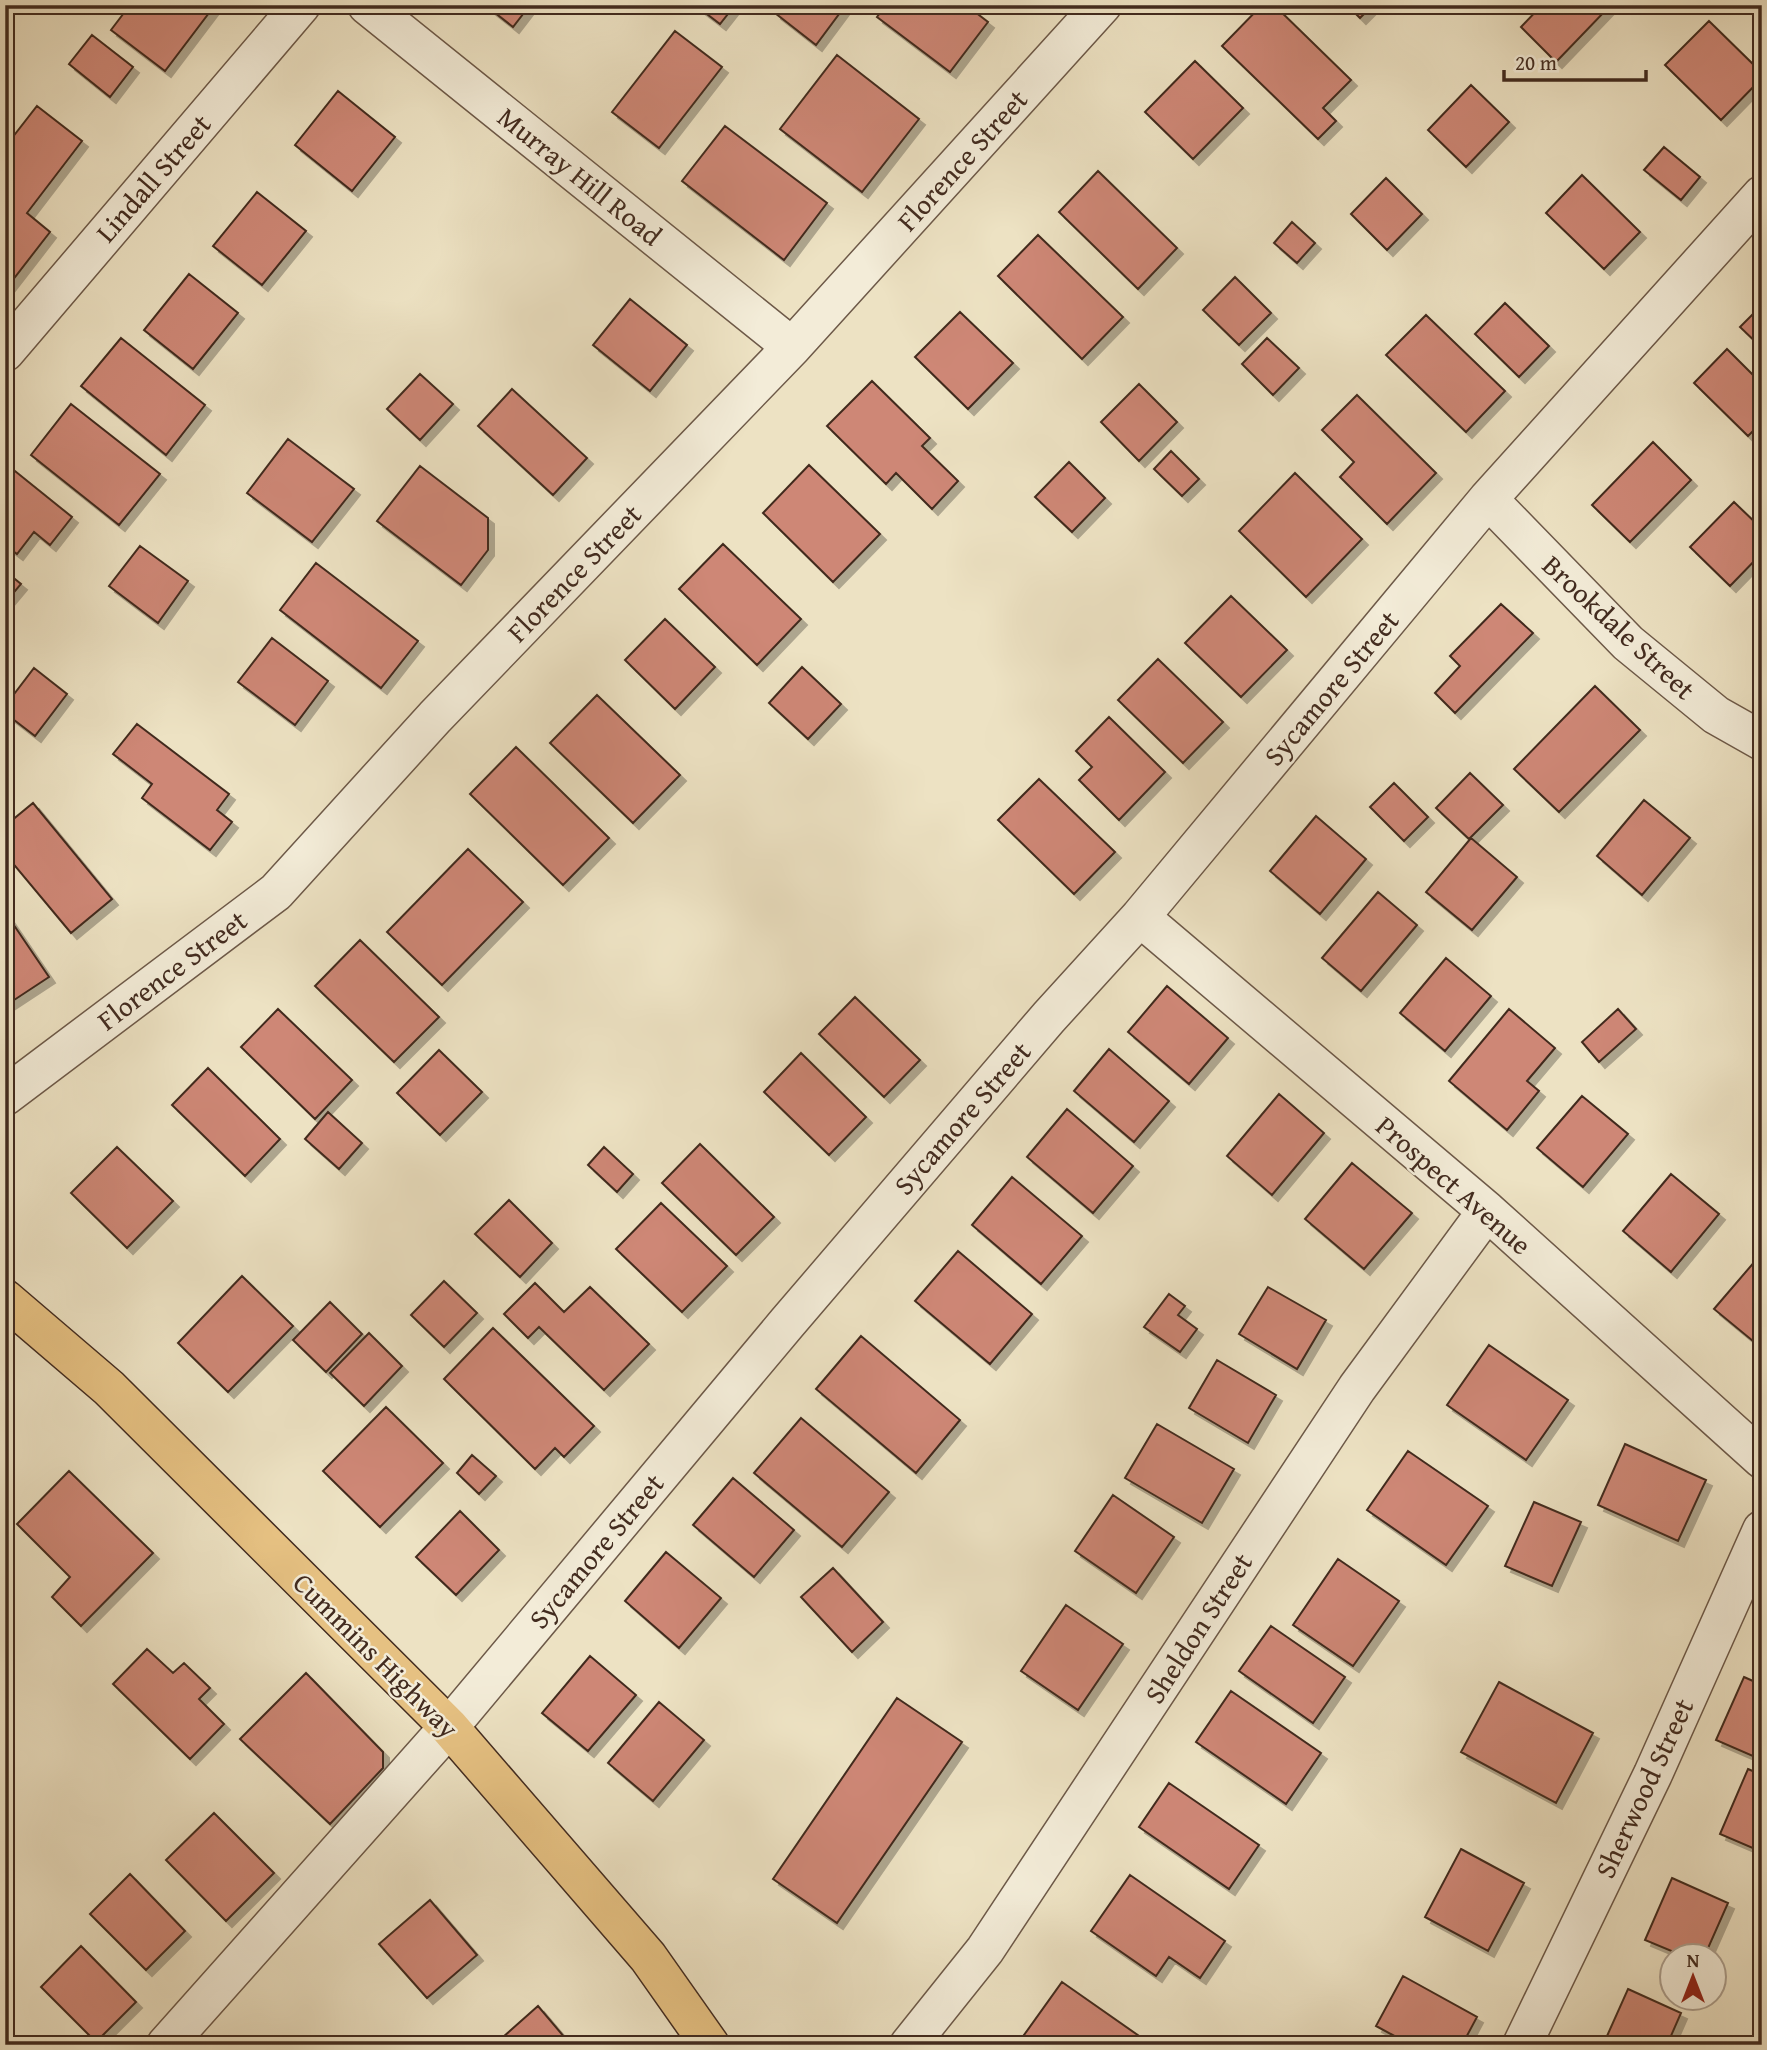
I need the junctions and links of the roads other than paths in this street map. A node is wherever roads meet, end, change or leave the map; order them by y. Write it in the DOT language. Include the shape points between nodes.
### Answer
graph roads {
  1 [pos="301,5"];
  2 [pos="367,5"];
  3 [pos="1102,5"];
  4 [pos="1762,195"];
  5 [pos="792,347"];
  6 [pos="5,352"];
  7 [pos="1488,499"];
  8 [pos="1762,741"];
  9 [pos="1140,917"];
  10 [pos="5,1096"];
  11 [pos="1487,1211"];
  12 [pos="5,1299"];
  13 [pos="1762,1459"];
  14 [pos="1762,1530"];
  15 [pos="449,1727"];
  16 [pos="166,2045"];
  17 [pos="710,2045"];
  18 [pos="909,2045"];
  19 [pos="1522,2045"];
  1 -- 6 [label="street, Lindall Street"];
  2 -- 5 [label="street, Murray Hill Road"];
  3 -- 5 [label="street, Florence Street"];
  4 -- 7 [label="street, Sycamore Street"];
  5 -- 10 [label="street, Florence Street" via="435,718 276,892"];
  7 -- 8 [label="street, Brookdale Street" via="1628,643 1716,715"];
  7 -- 9 [label="street, Sycamore Street"];
  9 -- 11 [label="street, Prospect Avenue"];
  9 -- 15 [label="street, Sycamore Street" via="796,1313"];
  11 -- 13 [label="street, Prospect Avenue"];
  11 -- 18 [label="street, Sheldon Street" via="1357,1388 985,1950"];
  12 -- 15 [label="main road, Cummins Highway" via="109,1388"];
  14 -- 19 [label="street, Sherwood Street" via="1653,1774"];
  15 -- 16 [label="street, Sycamore Street"];
  15 -- 17 [label="main road, Cummins Highway" via="648,1957"];
}
